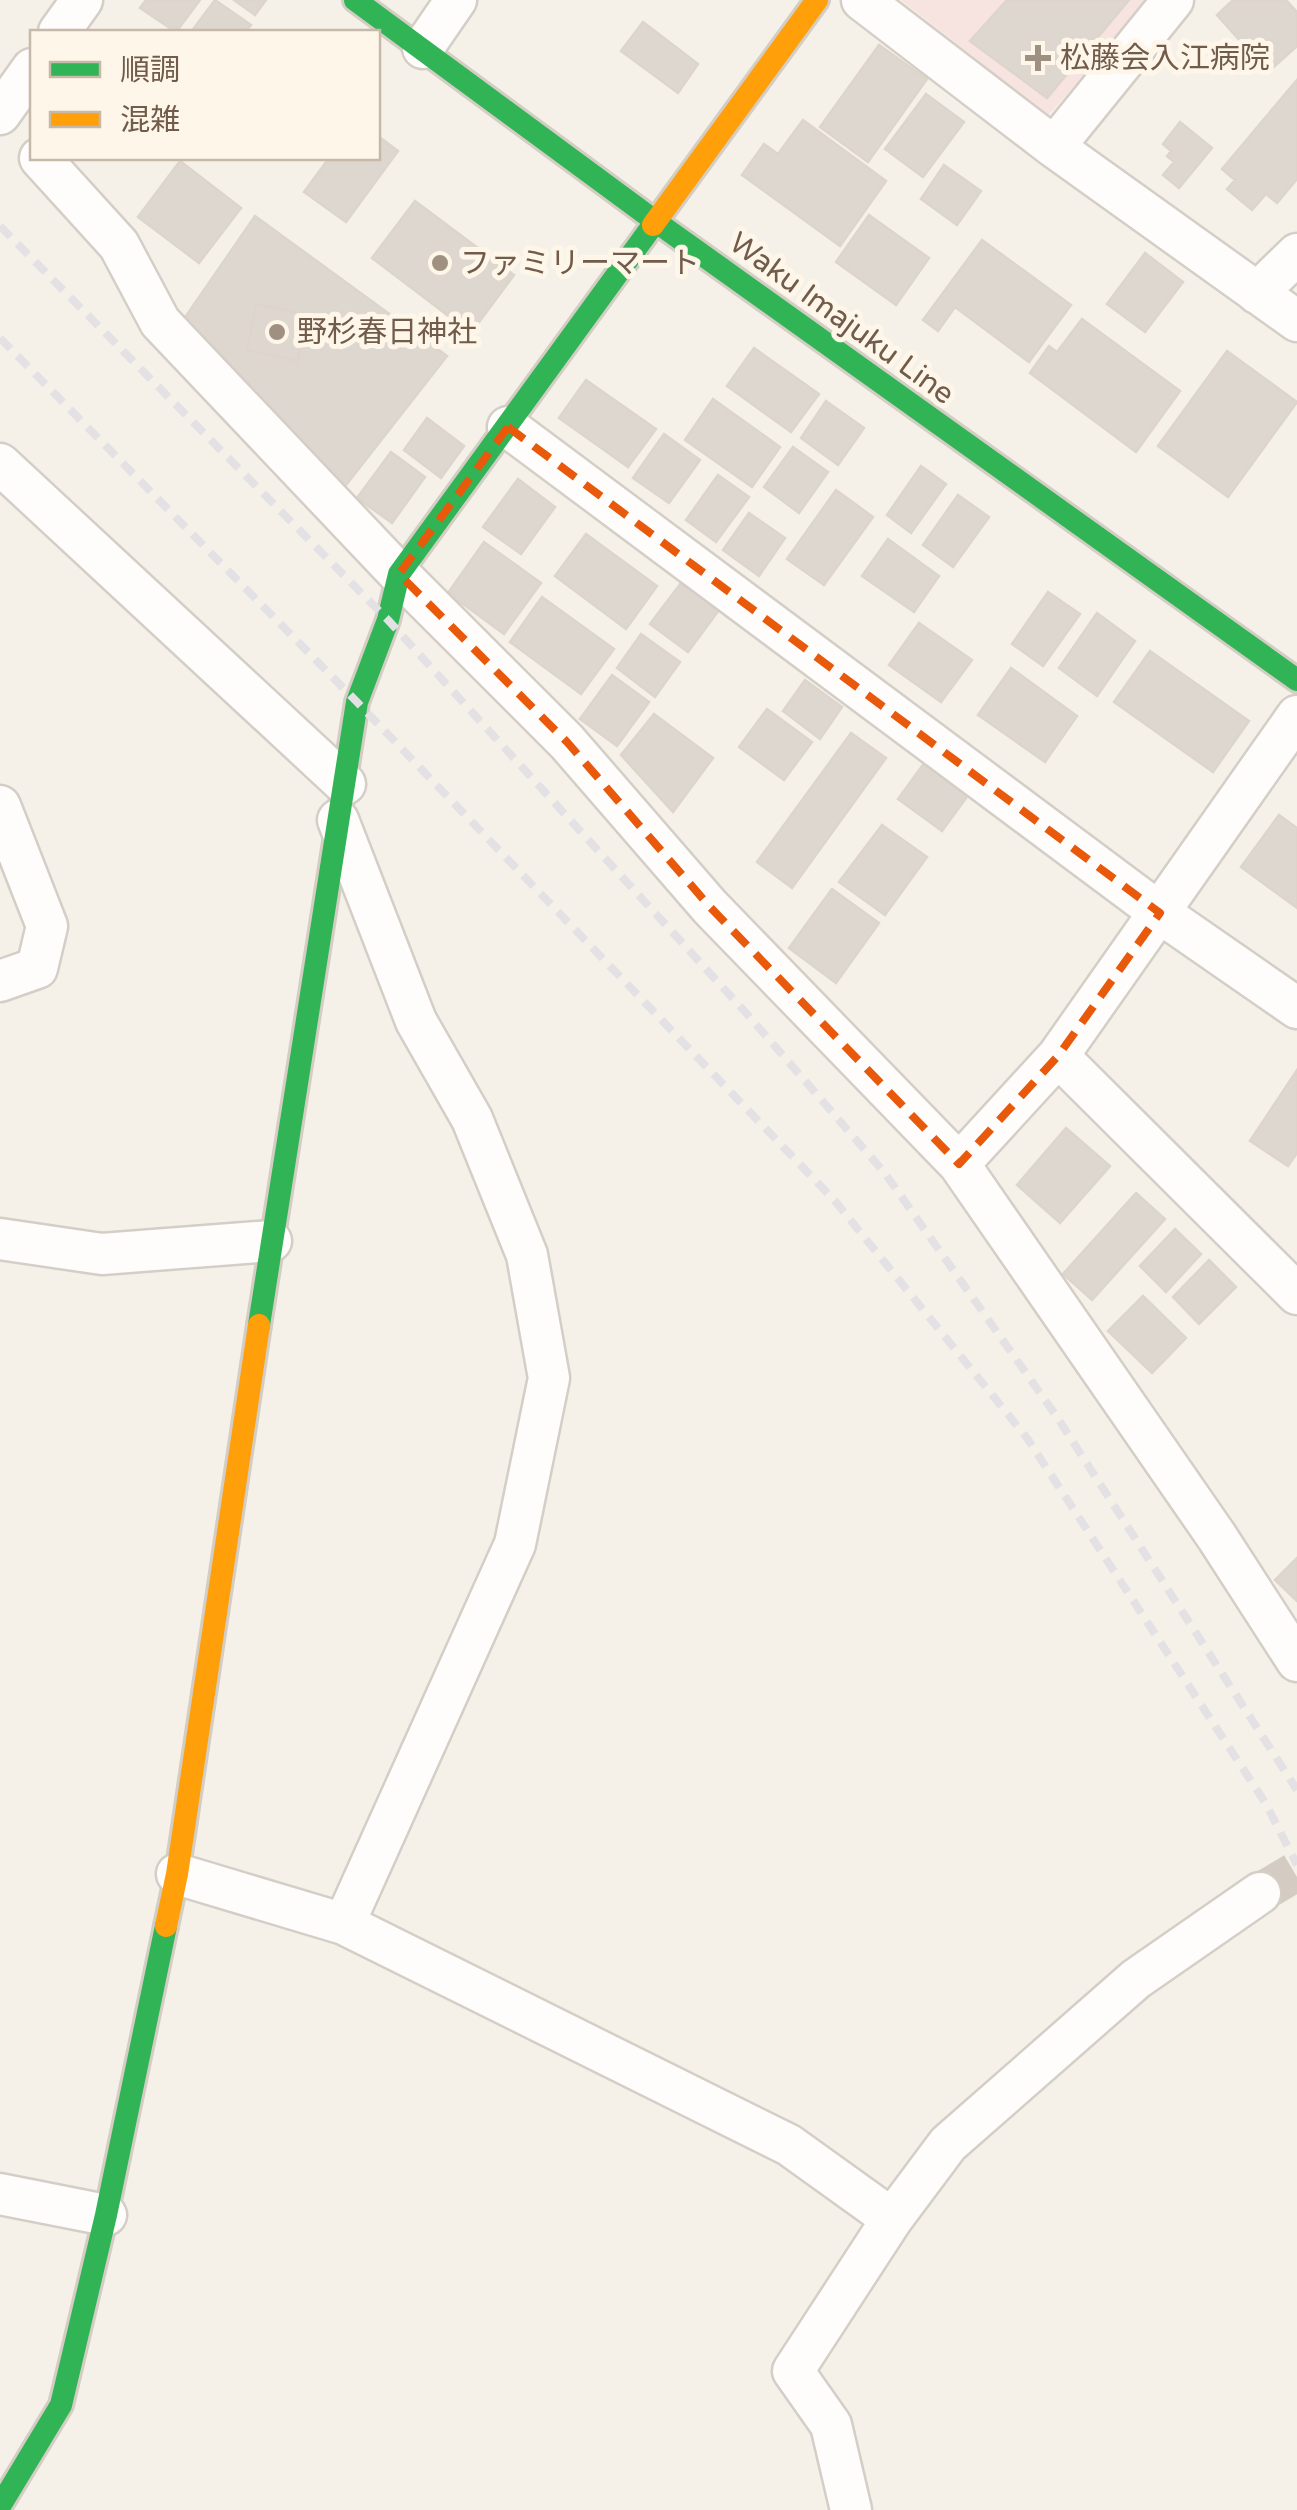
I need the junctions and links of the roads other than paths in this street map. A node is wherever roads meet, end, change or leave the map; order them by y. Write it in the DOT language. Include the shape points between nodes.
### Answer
graph roads {
  1 [pos="82,0"];
  2 [pos="355,0"];
  3 [pos="456,0"];
  4 [pos="817,0"];
  5 [pos="862,0"];
  6 [pos="1174,0"];
  7 [pos="60,30"];
  8 [pos="423,48"];
  9 [pos="30,72"];
  10 [pos="0,114"];
  11 [pos="1054,147"];
  12 [pos="30,148"];
  13 [pos="42,160"];
  14 [pos="654,221"];
  15 [pos="1297,254"];
  16 [pos="1257,292"];
  17 [pos="1297,321"];
  18 [pos="508,427"];
  19 [pos="0,464"];
  20 [pos="399,574"];
  21 [pos="1297,680"];
  22 [pos="1297,716"];
  23 [pos="342,801"];
  24 [pos="0,806"];
  25 [pos="1160,913"];
  26 [pos="0,981"];
  27 [pos="1297,1008"];
  28 [pos="1058,1056"];
  29 [pos="958,1164"];
  30 [pos="0,1239"];
  31 [pos="270,1241"];
  32 [pos="1297,1294"];
  33 [pos="1297,1661"];
  34 [pos="177,1874"];
  35 [pos="1260,1893"];
  36 [pos="344,1924"];
  37 [pos="0,2194"];
  38 [pos="106,2214"];
  39 [pos="892,2218"];
  40 [pos="0,2506"];
  41 [pos="851,2510"];
  1 -- 7 [label="street"];
  2 -- 8 [label="street, Waku Imajuku Line"];
  3 -- 8 [label="street"];
  4 -- 14 [label="street"];
  5 -- 11 [label="street"];
  6 -- 11 [label="street"];
  8 -- 14 [label="street, Waku Imajuku Line"];
  9 -- 10 [label="street"];
  10 -- 12 [label="street"];
  11 -- 16 [label="street"];
  13 -- 20 [label="street" via="119,245 160,322"];
  14 -- 18 [label="street"];
  14 -- 21 [label="street, Waku Imajuku Line"];
  15 -- 16 [label="street"];
  16 -- 17 [label="street"];
  18 -- 20 [label="street"];
  18 -- 25 [label="street"];
  19 -- 23 [label="street"];
  20 -- 23 [label="street" via="357,702"];
  20 -- 29 [label="street" via="567,742 710,906"];
  22 -- 25 [label="street"];
  23 -- 31 [label="street"];
  23 -- 36 [label="street" via="416,1021 472,1119 527,1255 549,1378 515,1544"];
  24 -- 26 [label="street" via="47,926 37,968"];
  25 -- 27 [label="street"];
  25 -- 28 [label="street"];
  28 -- 29 [label="street"];
  28 -- 32 [label="street"];
  29 -- 33 [label="street" via="1218,1536"];
  30 -- 31 [label="street" via="102,1254"];
  31 -- 34 [label="street"];
  34 -- 36 [label="street"];
  34 -- 38 [label="street"];
  35 -- 39 [label="street" via="1136,1979 948,2144"];
  36 -- 39 [label="street" via="790,2145"];
  37 -- 38 [label="street"];
  38 -- 40 [label="street" via="61,2405"];
  39 -- 41 [label="street" via="793,2371 832,2425"];
}
